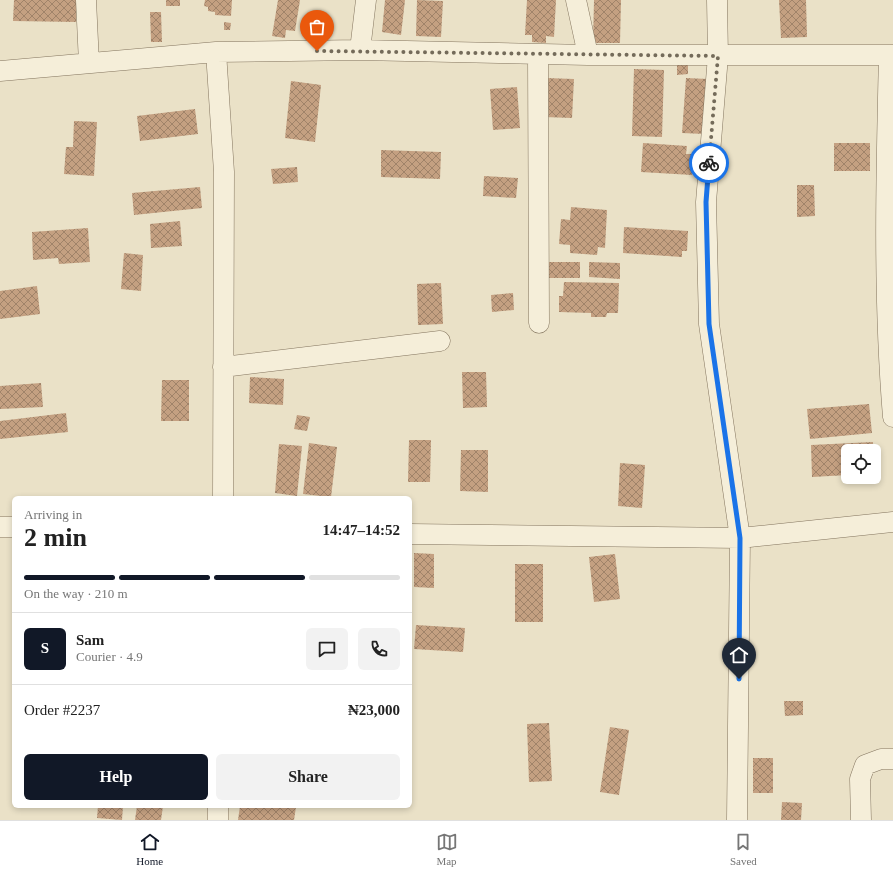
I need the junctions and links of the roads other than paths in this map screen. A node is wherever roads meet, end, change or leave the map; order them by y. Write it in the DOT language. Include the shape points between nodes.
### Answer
graph roads {
  1 [pos="86,0"];
  2 [pos="366,0"];
  3 [pos="576,0"];
  4 [pos="717,0"];
  5 [pos="360,50"];
  6 [pos="216,52"];
  7 [pos="538,54"];
  8 [pos="588,55"];
  9 [pos="891,55"];
  10 [pos="718,56"];
  11 [pos="89,63"];
  12 [pos="0,71"];
  13 [pos="539,323"];
  14 [pos="440,342"];
  15 [pos="223,367"];
  16 [pos="893,417"];
  17 [pos="223,496"];
  18 [pos="893,522"];
  19 [pos="0,527"];
  20 [pos="12,528"];
  21 [pos="412,534"];
  22 [pos="740,538"];
  23 [pos="893,759"];
  24 [pos="218,808"];
  25 [pos="218,820"];
  26 [pos="737,820"];
  27 [pos="862,820"];
  1 -- 11 [label="street"];
  2 -- 5 [label="street"];
  3 -- 8 [label="street"];
  4 -- 10 [label="street"];
  5 -- 6 [label="street"];
  5 -- 7 [label="street"];
  6 -- 11 [label="street"];
  6 -- 15 [label="street" via="224,172"];
  7 -- 8 [label="street"];
  7 -- 13 [label="street"];
  8 -- 10 [label="street"];
  9 -- 10 [label="street"];
  9 -- 16 [label="street" via="885,205 888,360"];
  10 -- 22 [label="street" via="706,202 709,324"];
  11 -- 12 [label="street"];
  14 -- 15 [label="street"];
  15 -- 17 [label="street"];
  18 -- 22 [label="street"];
  19 -- 20 [label="street"];
  21 -- 22 [label="street"];
  22 -- 26 [label="street"];
  23 -- 27 [label="street" via="881,759 865,765 860,779"];
  24 -- 25 [label="street"];
}
